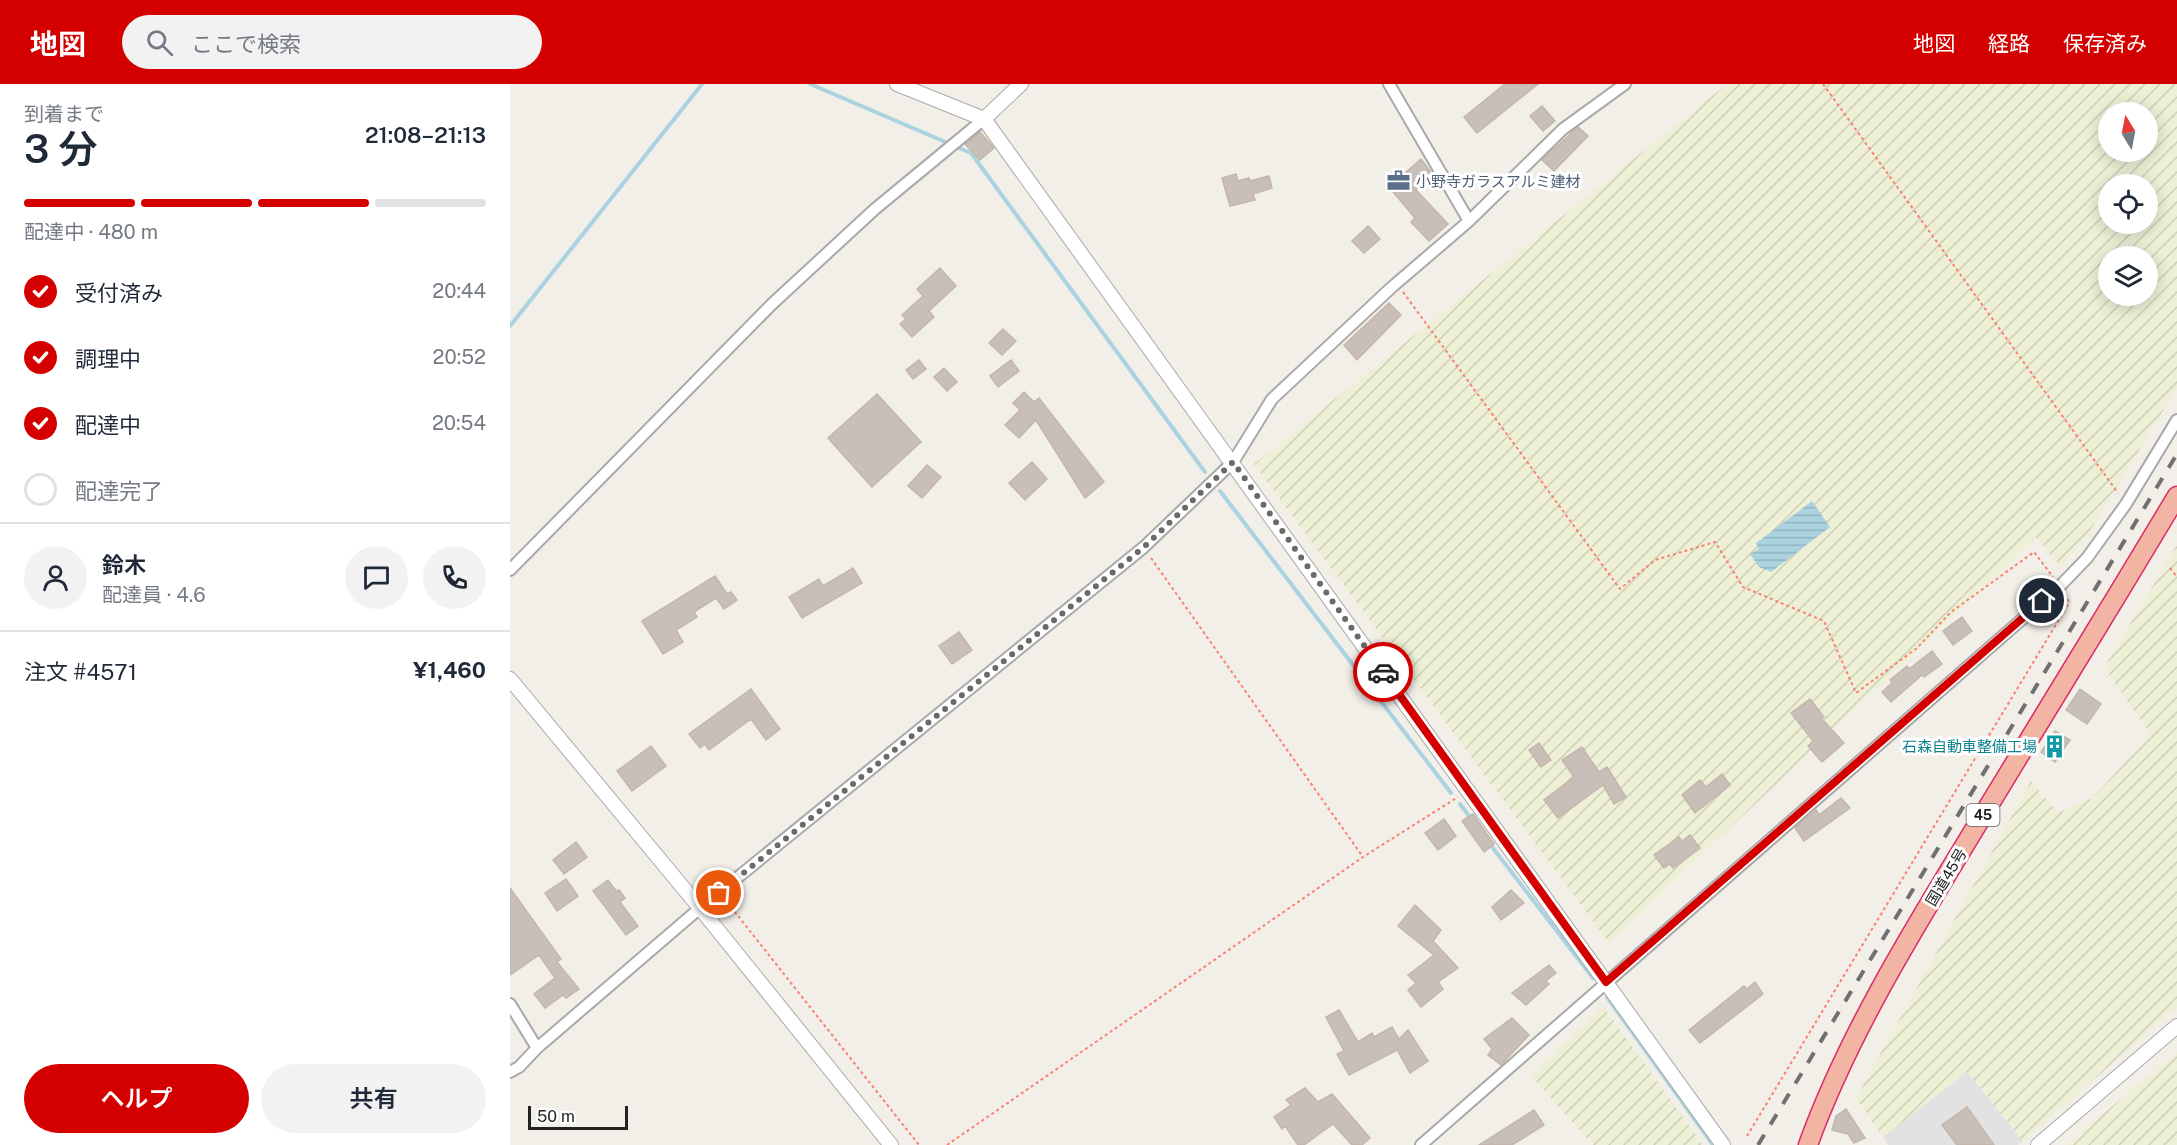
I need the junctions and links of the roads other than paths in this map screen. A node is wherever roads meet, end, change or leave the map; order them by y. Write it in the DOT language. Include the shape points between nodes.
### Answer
graph roads {
  1 [pos="897,84"];
  2 [pos="1021,84"];
  3 [pos="1389,84"];
  4 [pos="1625,84"];
  5 [pos="984,119"];
  6 [pos="1469,221"];
  7 [pos="2177,420"];
  8 [pos="1233,462"];
  9 [pos="2177,496"];
  10 [pos="510,570"];
  11 [pos="510,679"];
  12 [pos="700,908"];
  13 [pos="1606,982"];
  14 [pos="510,1004"];
  15 [pos="2177,1026"];
  16 [pos="537,1048"];
  17 [pos="510,1072"];
  18 [pos="891,1145"];
  19 [pos="1421,1145"];
  20 [pos="1724,1145"];
  21 [pos="1808,1145"];
  22 [pos="2038,1145"];
  1 -- 5 [label="street"];
  2 -- 5 [label="street"];
  3 -- 6 [label="street"];
  4 -- 6 [label="street" via="1563,129"];
  5 -- 8 [label="street"];
  5 -- 10 [label="street" via="875,210 772,304"];
  6 -- 8 [label="street" via="1272,399"];
  7 -- 13 [label="street" via="2126,504 2087,558 2060,586"];
  8 -- 12 [label="street" via="1144,547"];
  8 -- 13 [label="street"];
  9 -- 21 [label="highway, 国道45号 / 45" via="1928,905 1859,1029"];
  11 -- 12 [label="street"];
  12 -- 16 [label="street"];
  12 -- 18 [label="street"];
  13 -- 19 [label="street"];
  13 -- 20 [label="street"];
  14 -- 16 [label="street"];
  15 -- 22 [label="street"];
  16 -- 17 [label="street"];
}
